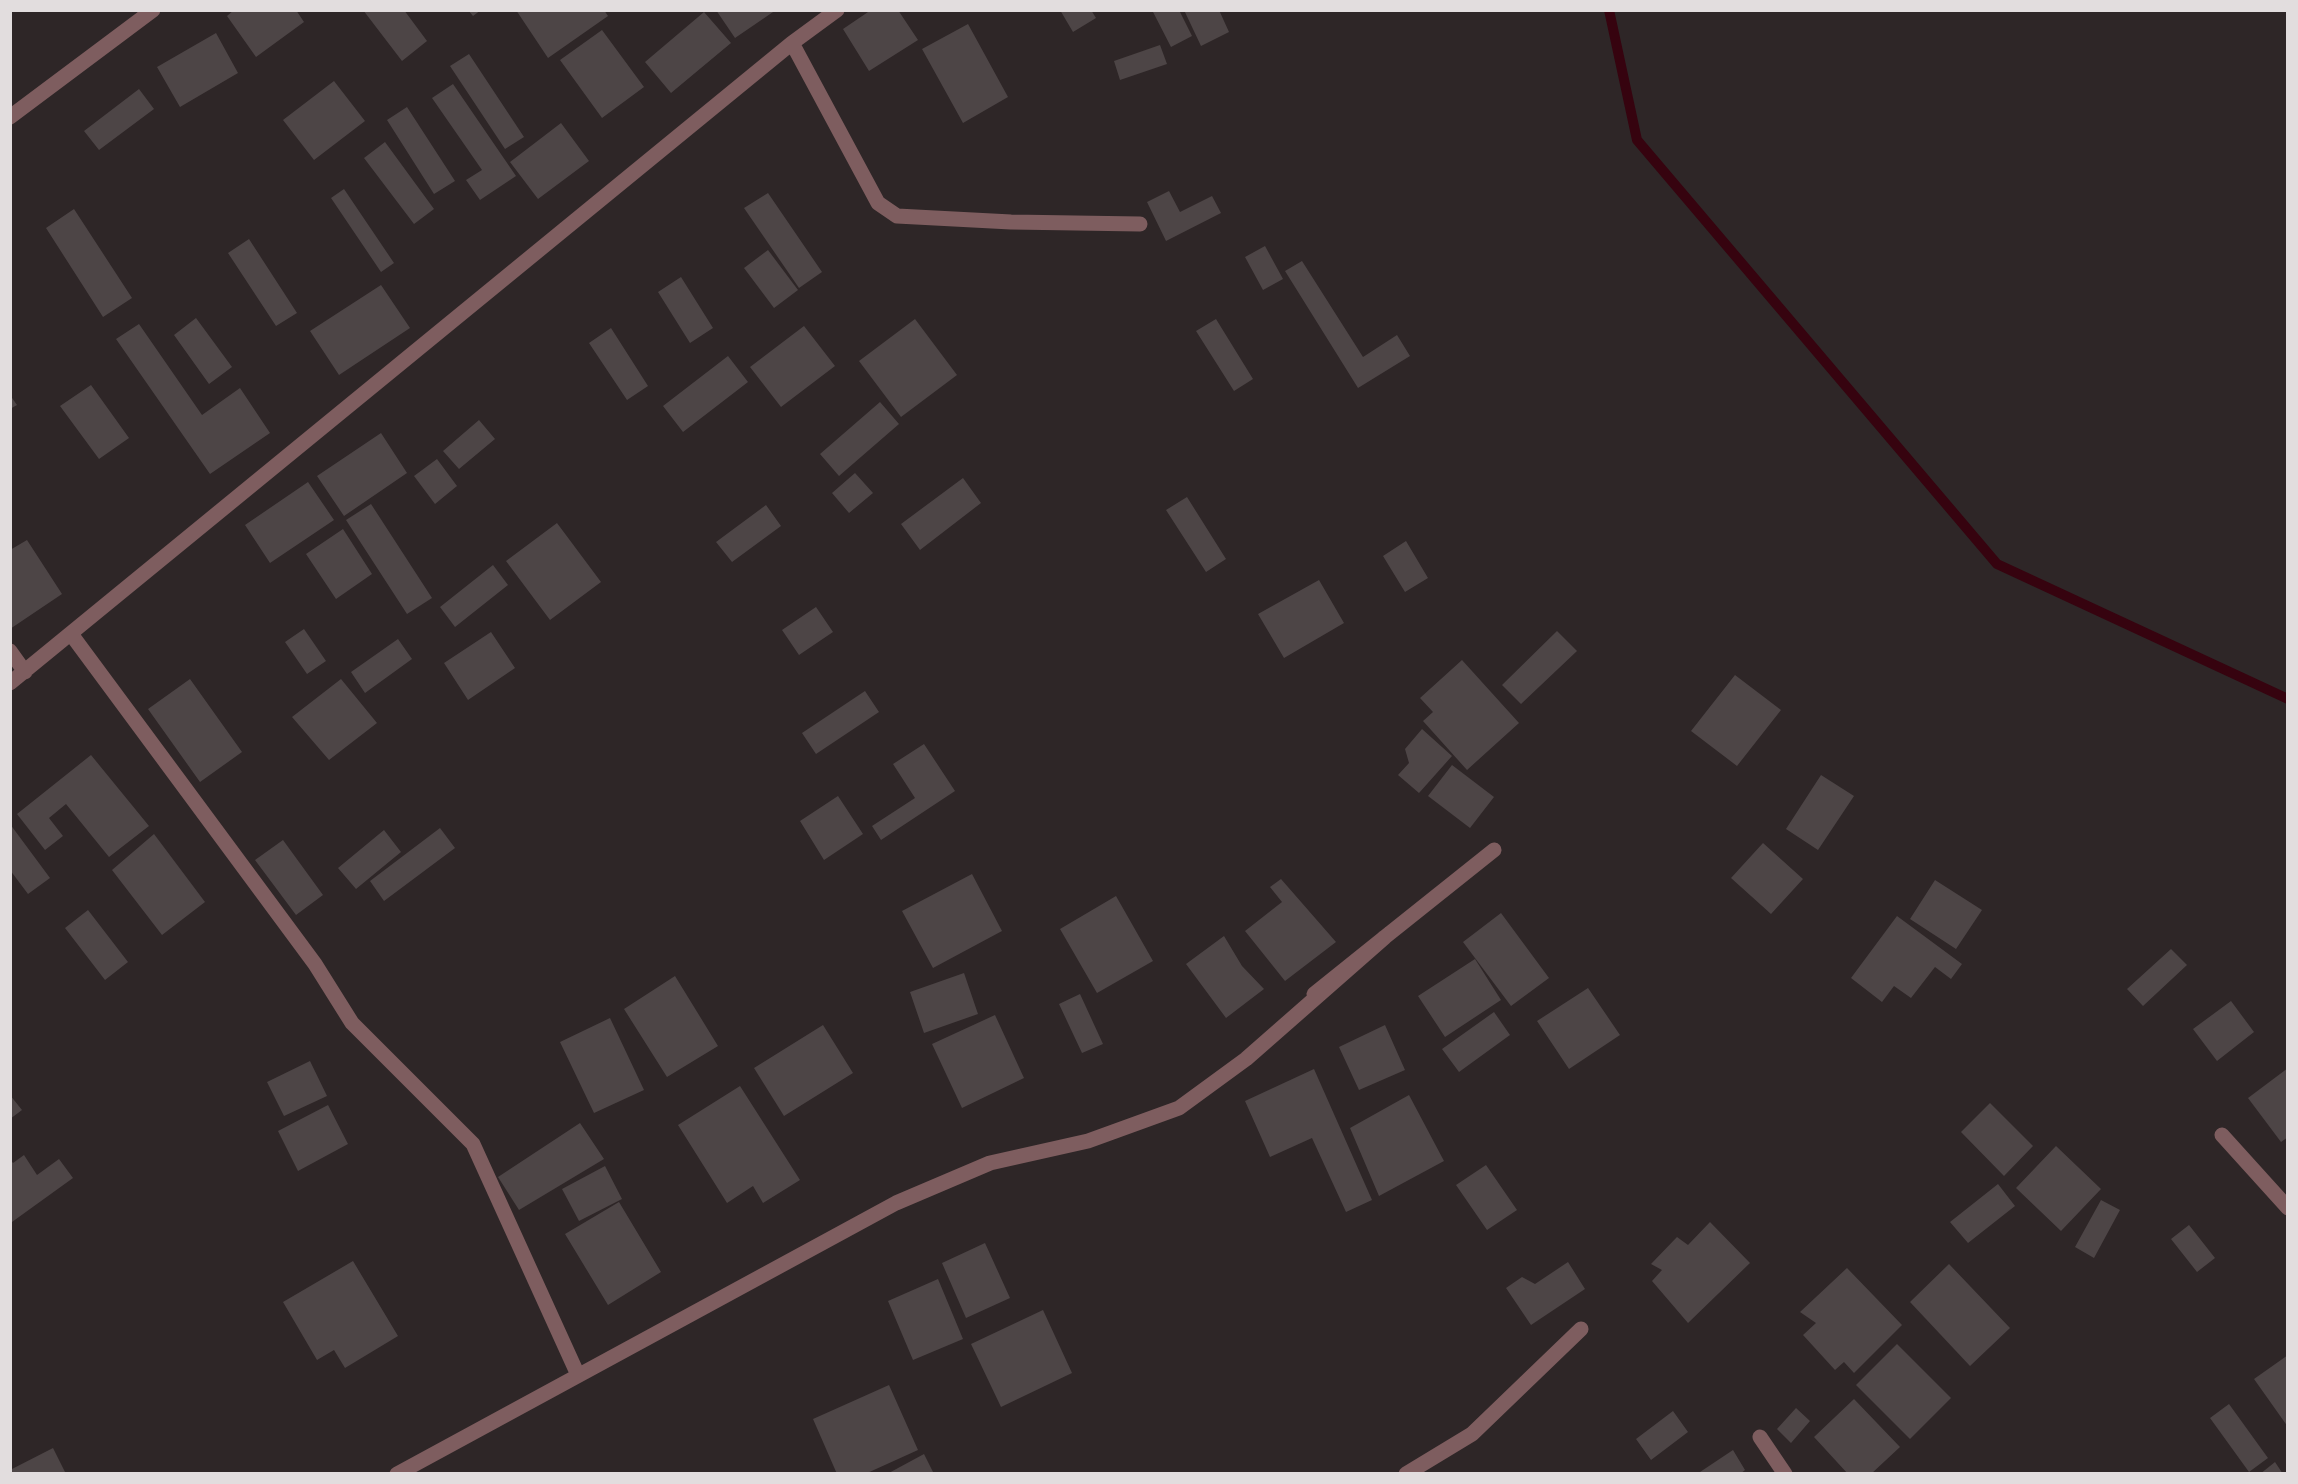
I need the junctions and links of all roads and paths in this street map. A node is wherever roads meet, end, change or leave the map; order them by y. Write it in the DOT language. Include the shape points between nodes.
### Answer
graph roads {
  1 [pos="153,10"];
  2 [pos="837,10"];
  3 [pos="792,43"];
  4 [pos="10,117"];
  5 [pos="1140,224"];
  6 [pos="71,634"];
  7 [pos="10,651"];
  8 [pos="25,672"];
  9 [pos="10,683"];
  10 [pos="1494,850"];
  11 [pos="1385,937"];
  12 [pos="2222,1135"];
  13 [pos="2288,1208"];
  14 [pos="1581,1329"];
  15 [pos="578,1375"];
  16 [pos="1760,1437"];
  17 [pos="396,1473"];
  18 [pos="1406,1473"];
  19 [pos="1785,1473"];
  1 -- 4 [label="street"];
  2 -- 3 [label="street"];
  3 -- 5 [label="street" via="879,203 897,216"];
  3 -- 6 [label="street"];
  6 -- 8 [label="street"];
  6 -- 15 [label="street" via="315,964 352,1023 473,1144"];
  7 -- 8 [label="street"];
  8 -- 9 [label="street"];
  10 -- 11 [label="street"];
  11 -- 11 [label="street" via="1390,933 1314,994 1341,973"];
  11 -- 15 [label="street" via="1246,1059 1179,1108 1088,1142 990,1163 896,1203"];
  12 -- 13 [label="street"];
  14 -- 18 [label="street" via="1472,1434"];
  15 -- 17 [label="street"];
  16 -- 19 [label="street"];
}
